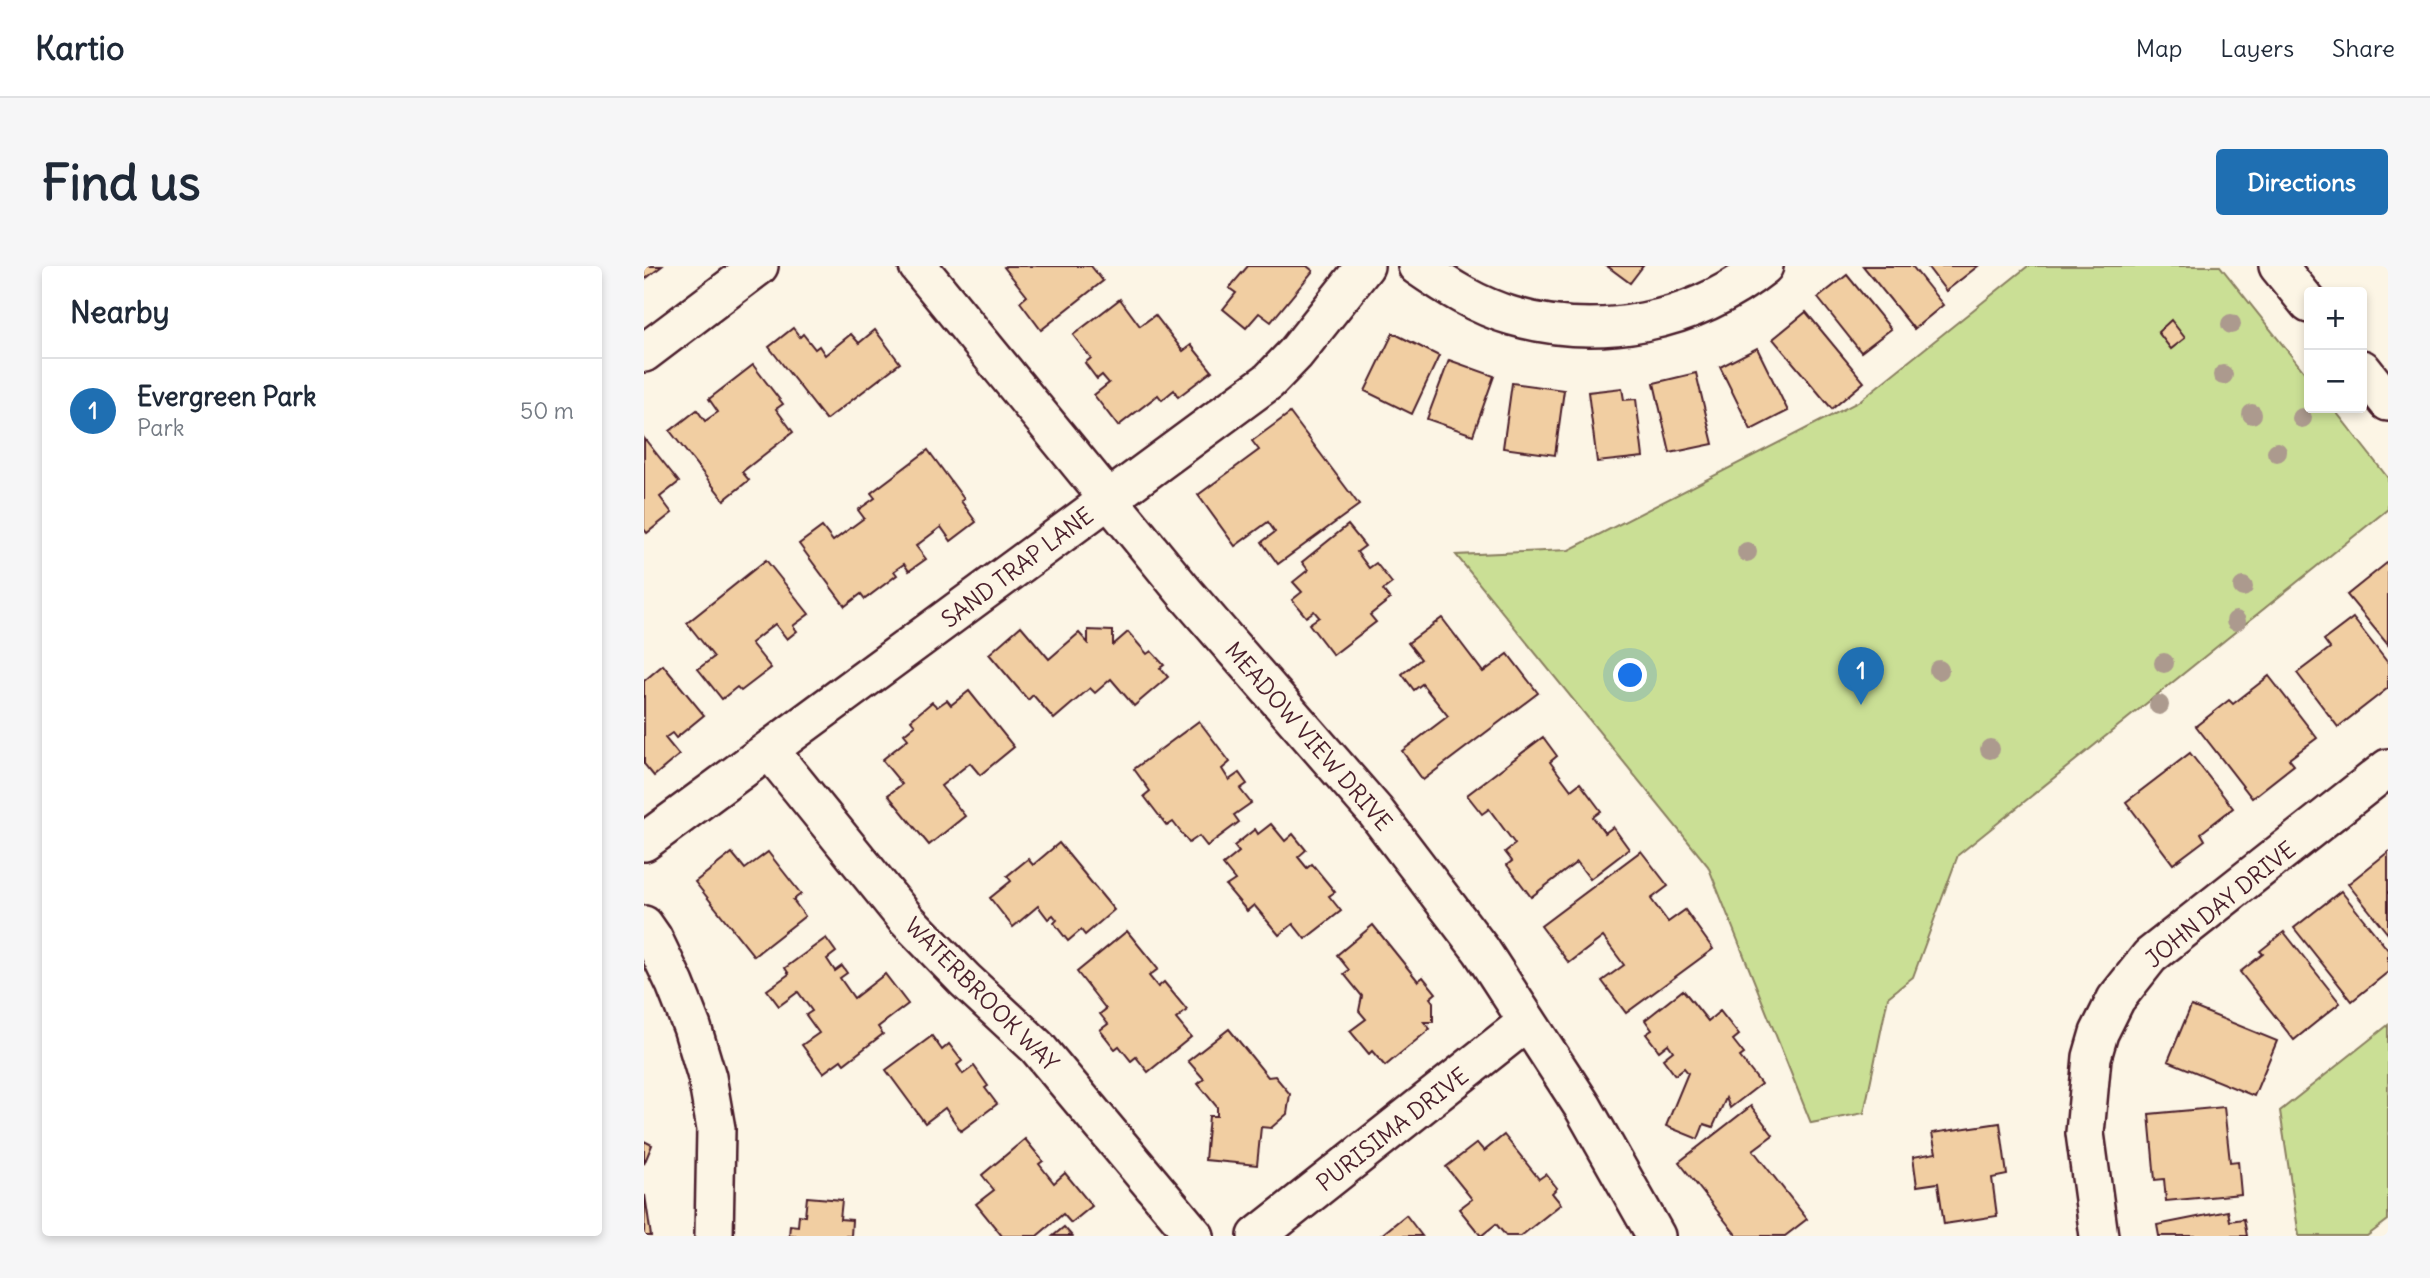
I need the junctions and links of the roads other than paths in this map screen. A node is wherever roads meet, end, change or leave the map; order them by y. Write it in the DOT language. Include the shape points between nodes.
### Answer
graph roads {
  1 [pos="759,266"];
  2 [pos="918,266"];
  3 [pos="1365,266"];
  4 [pos="1417,266"];
  5 [pos="1764,266"];
  6 [pos="2278,266"];
  7 [pos="2304,298"];
  8 [pos="644,353"];
  9 [pos="2367,375"];
  10 [pos="2388,402"];
  11 [pos="1108,499"];
  12 [pos="770,751"];
  13 [pos="2388,768"];
  14 [pos="644,842"];
  15 [pos="644,925"];
  16 [pos="1527,1022"];
  17 [pos="713,1236"];
  18 [pos="1195,1236"];
  19 [pos="1257,1236"];
  20 [pos="1656,1236"];
  21 [pos="2099,1236"];
  1 -- 8 [label="street"];
  2 -- 11 [label="street, MEADOW VIEW DRIVE"];
  3 -- 11 [label="street, SAND TRAP LANE" via="1283,368"];
  4 -- 5 [label="street" via="1446,286 1510,316 1600,329 1629,326 1688,309 1718,297"];
  6 -- 7 [label="street"];
  9 -- 10 [label="street"];
  11 -- 12 [label="street, SAND TRAP LANE"];
  11 -- 16 [label="street, MEADOW VIEW DRIVE" via="1375,811 1481,950"];
  12 -- 14 [label="street, SAND TRAP LANE"];
  12 -- 18 [label="street, WATERBROOK WAY" via="906,919 1037,1047"];
  13 -- 21 [label="street, JOHN DAY DRIVE" via="2150,957 2116,999 2092,1057 2085,1133"];
  15 -- 17 [label="street" via="675,984 707,1077 716,1129"];
  16 -- 19 [label="street, PURISIMA DRIVE"];
  16 -- 20 [label="street, MEADOW VIEW DRIVE" via="1583,1107"];
}
